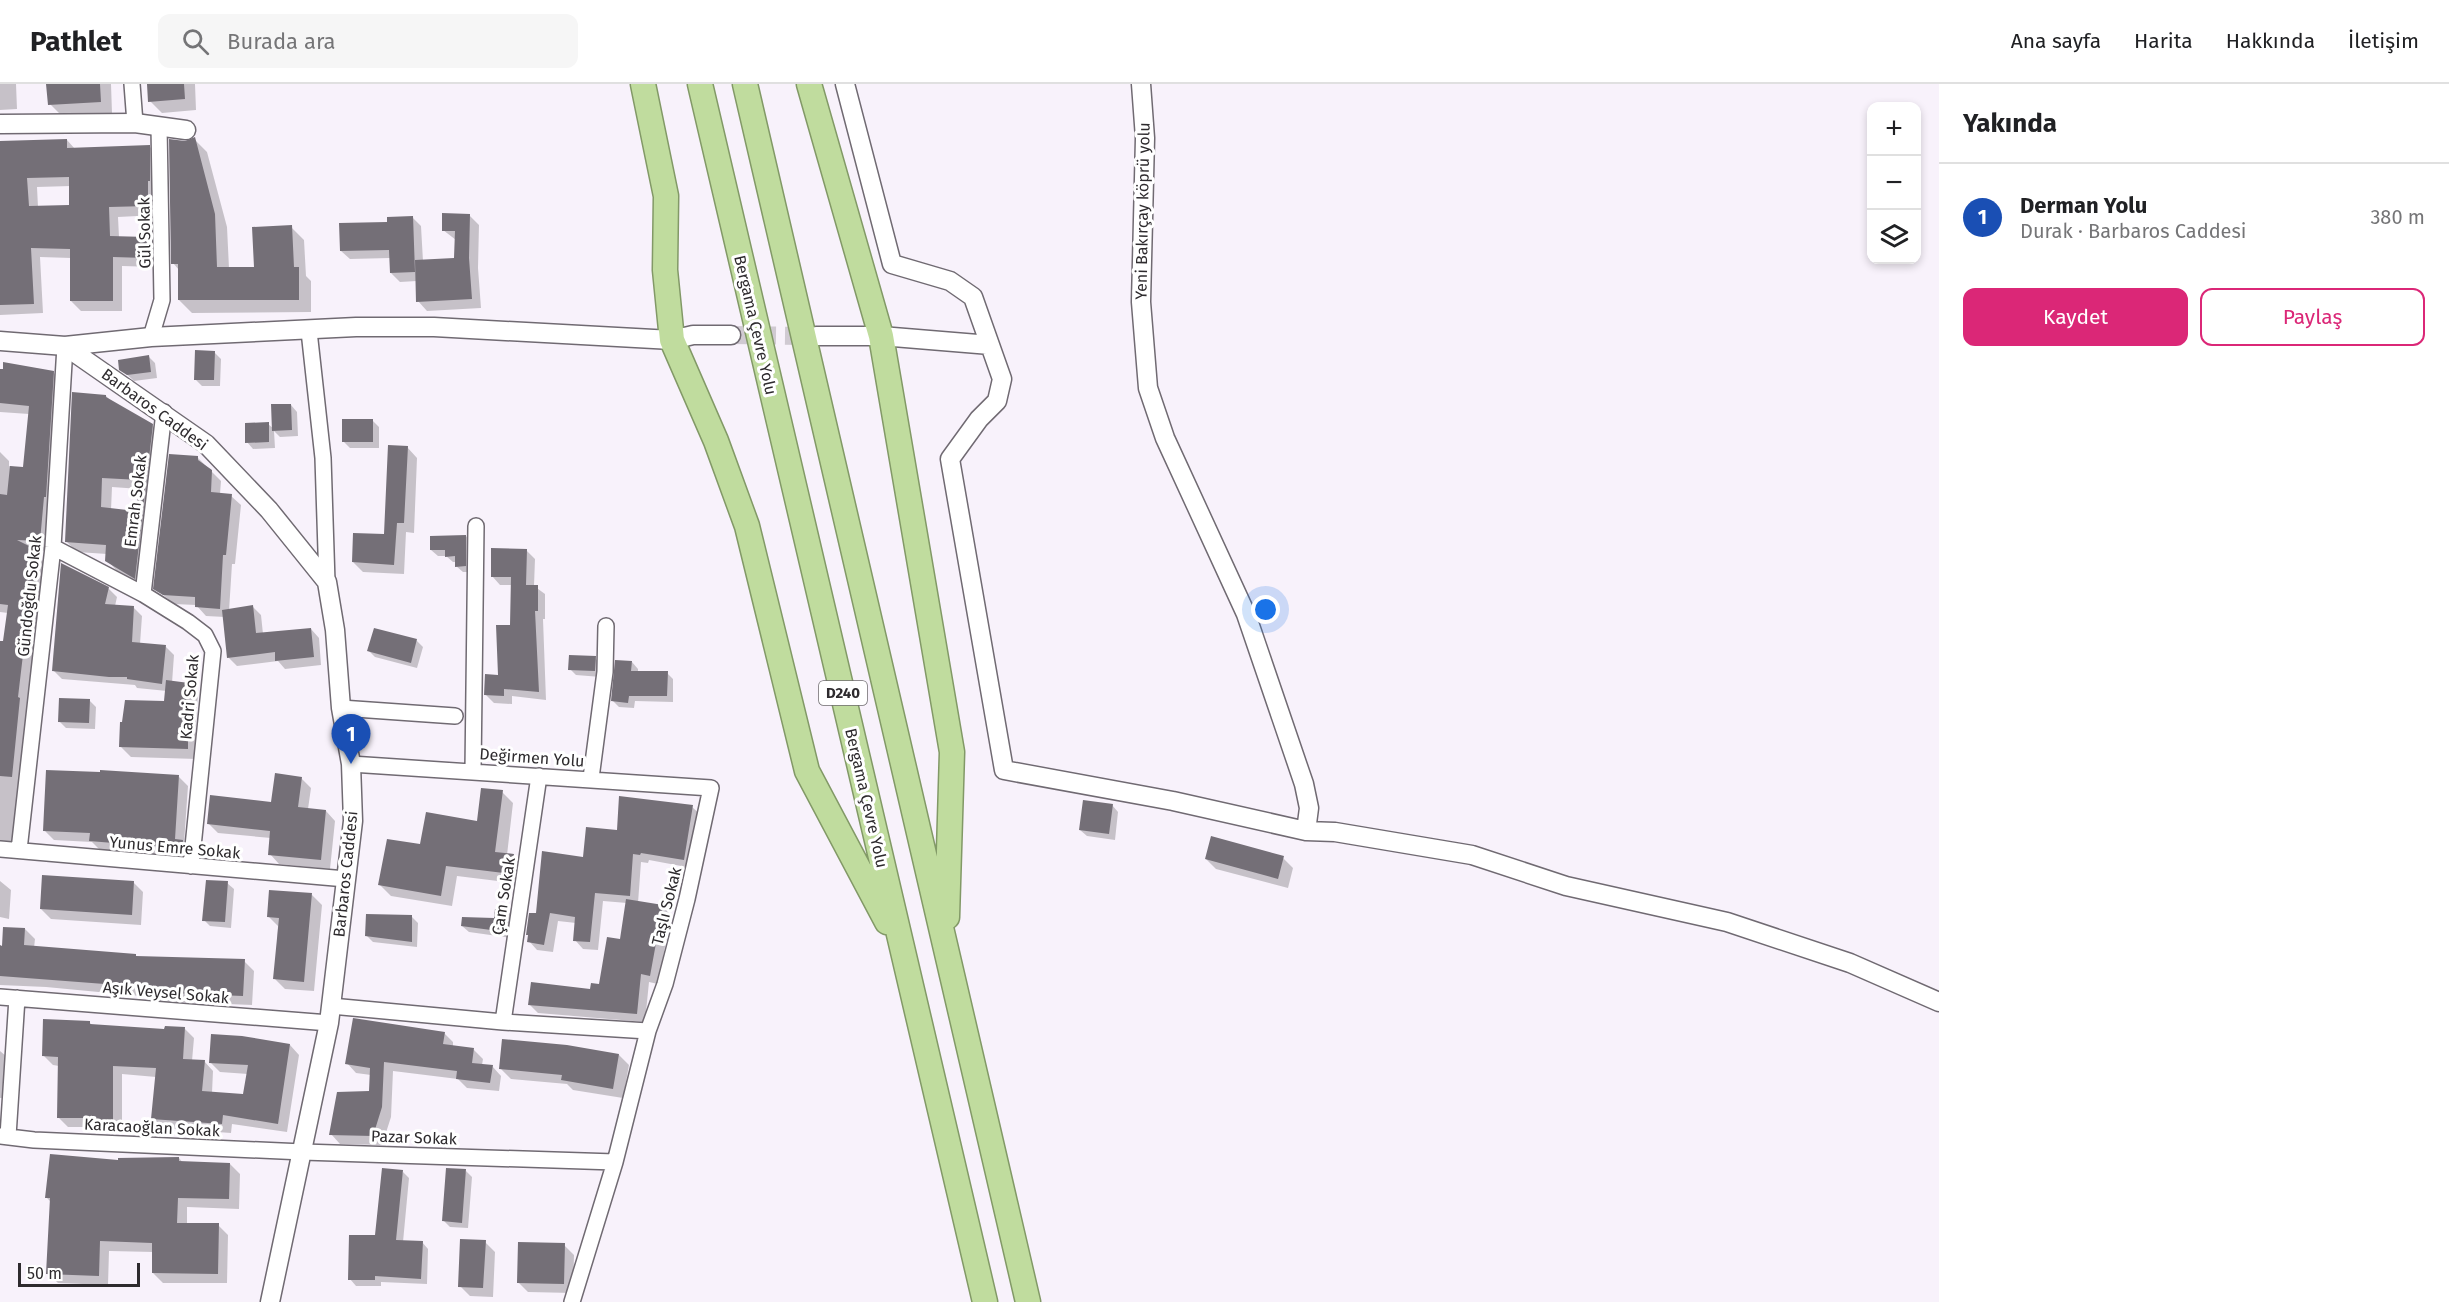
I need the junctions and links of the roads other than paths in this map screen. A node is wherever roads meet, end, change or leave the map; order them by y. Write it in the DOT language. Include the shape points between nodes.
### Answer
graph roads {
  1 [pos="132,84"];
  2 [pos="643,84"];
  3 [pos="700,84"];
  4 [pos="745,84"];
  5 [pos="809,84"];
  6 [pos="845,84"];
  7 [pos="1141,84"];
  8 [pos="135,123"];
  9 [pos="0,124"];
  10 [pos="159,126"];
  11 [pos="186,130"];
  12 [pos="309,331"];
  13 [pos="731,335"];
  14 [pos="816,336"];
  15 [pos="881,336"];
  16 [pos="151,337"];
  17 [pos="672,340"];
  18 [pos="0,341"];
  19 [pos="990,345"];
  20 [pos="65,346"];
  21 [pos="164,412"];
  22 [pos="476,526"];
  23 [pos="53,547"];
  24 [pos="327,582"];
  25 [pos="143,594"];
  26 [pos="606,626"];
  27 [pos="341,708"];
  28 [pos="455,716"];
  29 [pos="351,764"];
  30 [pos="473,771"];
  31 [pos="539,776"];
  32 [pos="591,778"];
  33 [pos="711,788"];
  34 [pos="1306,831"];
  35 [pos="0,849"];
  36 [pos="20,850"];
  37 [pos="191,866"];
  38 [pos="346,879"];
  39 [pos="946,949"];
  40 [pos="903,952"];
  41 [pos="0,997"];
  42 [pos="17,998"];
  43 [pos="1939,1002"];
  44 [pos="330,1015"];
  45 [pos="502,1022"];
  46 [pos="648,1031"];
  47 [pos="4,1136"];
  48 [pos="303,1152"];
  49 [pos="615,1162"];
  50 [pos="270,1302"];
  51 [pos="572,1302"];
  52 [pos="985,1302"];
  53 [pos="1028,1302"];
  1 -- 8 [label="street"];
  2 -- 17 [label="highway" via="666,196 665,270"];
  3 -- 40 [label="highway, Bergama Çevre Yolu / D240"];
  4 -- 39 [label="highway, D240"];
  5 -- 15 [label="highway"];
  6 -- 19 [label="street" via="892,264 950,281 973,297"];
  7 -- 34 [label="street, Yeni Bakırçay köprü yolu" via="1145,138 1142,338 1148,388 1165,438 1246,614 1304,784 1310,808"];
  8 -- 9 [label="street"];
  8 -- 10 [label="street"];
  10 -- 11 [label="street"];
  10 -- 16 [label="street, Gül Sokak" via="162,300"];
  12 -- 16 [label="street"];
  12 -- 17 [label="street" via="434,327"];
  12 -- 24 [label="street" via="323,458"];
  13 -- 17 [label="street" via="693,335"];
  14 -- 15 [label="street"];
  15 -- 19 [label="street"];
  15 -- 39 [label="highway" via="952,752"];
  16 -- 20 [label="street"];
  17 -- 40 [label="highway" via="747,525 807,771"];
  18 -- 20 [label="street"];
  19 -- 34 [label="street" via="1002,379 997,401 979,418 950,459 1004,770 1173,801"];
  20 -- 21 [label="street, Barbaros Caddesi"];
  20 -- 23 [label="street, Gündoğdu Sokak"];
  21 -- 24 [label="street, Barbaros Caddesi" via="207,444 269,510"];
  21 -- 25 [label="street, Emrah Sokak"];
  22 -- 30 [label="street"];
  23 -- 25 [label="street, Kadri Sokak"];
  23 -- 36 [label="street, Gündoğdu Sokak"];
  24 -- 27 [label="street, Barbaros Caddesi"];
  25 -- 37 [label="street, Kadri Sokak" via="205,635 213,651"];
  26 -- 32 [label="street" via="605,672"];
  27 -- 28 [label="street"];
  27 -- 29 [label="street, Barbaros Caddesi"];
  29 -- 30 [label="street, Değirmen Yolu"];
  29 -- 38 [label="street, Barbaros Caddesi" via="353,821"];
  30 -- 31 [label="street, Değirmen Yolu"];
  31 -- 32 [label="street, Değirmen Yolu"];
  31 -- 45 [label="street, Çam Sokak"];
  32 -- 33 [label="street, Değirmen Yolu"];
  33 -- 46 [label="street, Taşlı Sokak" via="687,899"];
  34 -- 43 [label="street" via="1335,832 1472,855 1566,886 1726,922 1850,963"];
  35 -- 36 [label="street, Yunus Emre Sokak"];
  36 -- 37 [label="street, Yunus Emre Sokak"];
  37 -- 38 [label="street, Yunus Emre Sokak"];
  38 -- 44 [label="street, Barbaros Caddesi"];
  39 -- 53 [label="highway, D240"];
  40 -- 52 [label="highway, Bergama Çevre Yolu / D240"];
  41 -- 42 [label="street, Aşık Veysel Sokak"];
  42 -- 44 [label="street, Aşık Veysel Sokak"];
  42 -- 47 [label="street"];
  44 -- 45 [label="street, Aşık Veysel Sokak"];
  44 -- 48 [label="street, Barbaros Caddesi"];
  45 -- 46 [label="street, Aşık Veysel Sokak"];
  46 -- 49 [label="street, Taşlı Sokak"];
  47 -- 48 [label="street, Karacaoğlan Sokak"];
  48 -- 49 [label="street, Pazar Sokak"];
  48 -- 50 [label="street, Barbaros Caddesi"];
  49 -- 51 [label="street, Taşlı Sokak"];
}
